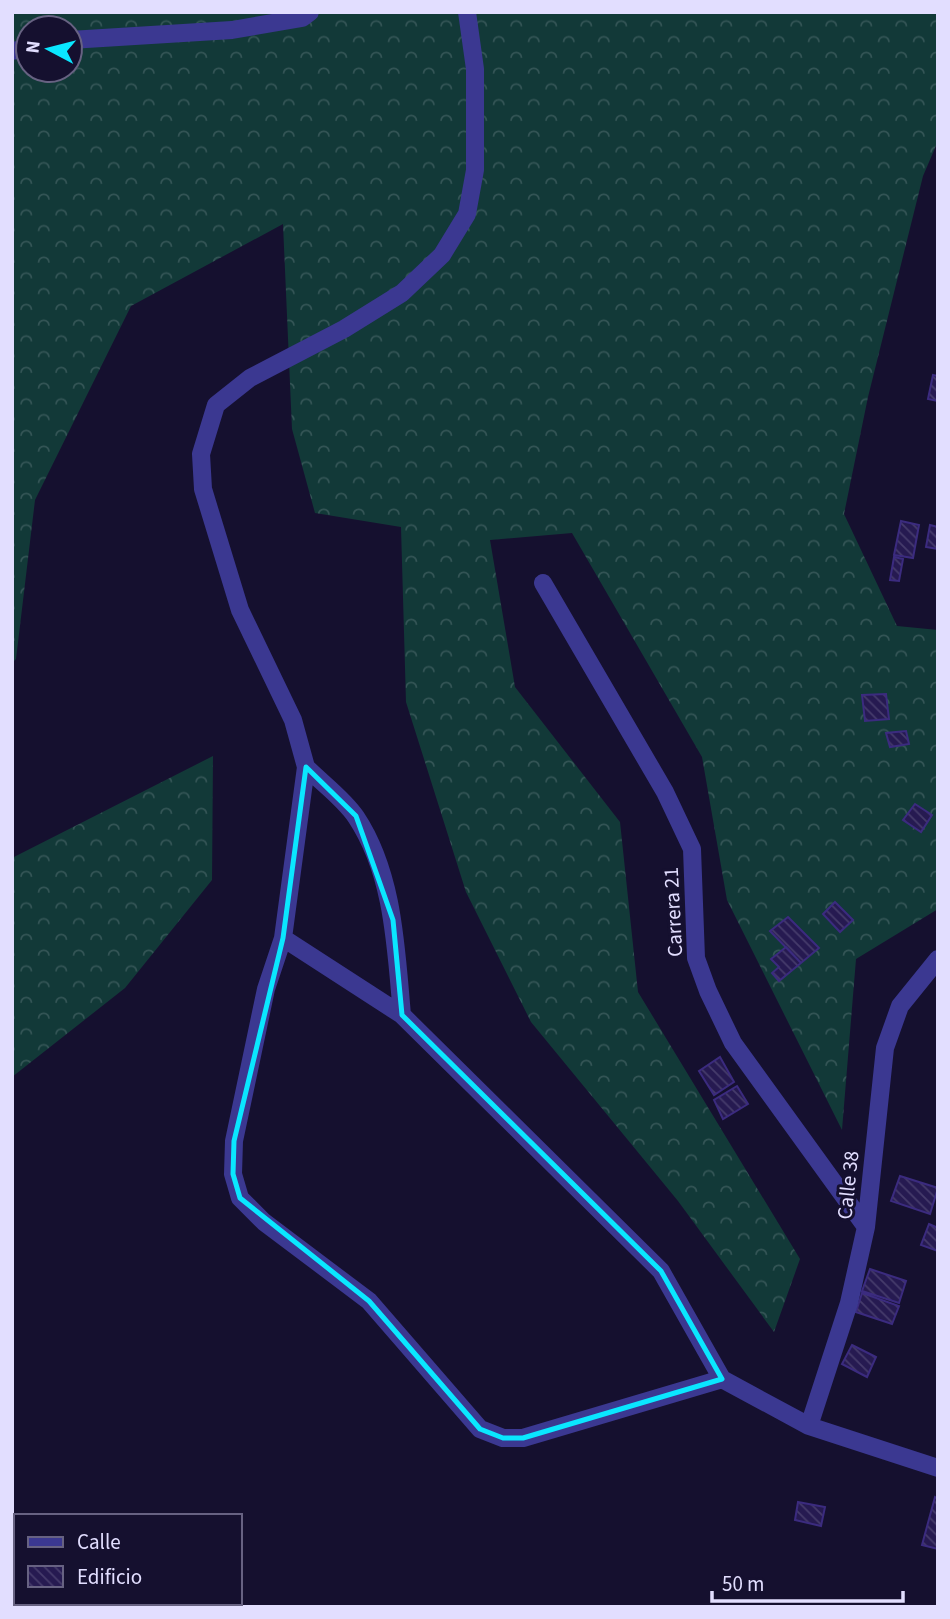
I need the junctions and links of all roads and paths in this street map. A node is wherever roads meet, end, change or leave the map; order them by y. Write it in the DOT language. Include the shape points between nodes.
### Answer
graph roads {
  1 [pos="310,12"];
  2 [pos="467,12"];
  3 [pos="84,39"];
  4 [pos="543,583"];
  5 [pos="306,767"];
  6 [pos="283,938"];
  7 [pos="938,958"];
  8 [pos="402,1015"];
  9 [pos="866,1227"];
  10 [pos="722,1379"];
  11 [pos="809,1426"];
  12 [pos="938,1468"];
  1 -- 3 [label="street" via="302,18 232,30"];
  2 -- 5 [label="street" via="475,69 475,170 467,214 442,255 402,293 250,378 216,405 201,454 203,489 240,611 293,720"];
  4 -- 9 [label="street, Carrera 21" via="665,792 692,849 696,958 733,1043"];
  5 -- 6 [label="street"];
  5 -- 8 [label="street" via="356,816 376,861 393,920"];
  6 -- 8 [label="street"];
  6 -- 10 [label="street" via="266,989 234,1141 233,1174 240,1198 264,1222 369,1301 480,1429 503,1438 523,1438"];
  7 -- 9 [label="street, Calle 38" via="900,1006 885,1048"];
  8 -- 10 [label="street" via="661,1271"];
  9 -- 11 [label="street, Calle 38" via="849,1303"];
  10 -- 11 [label="street"];
  11 -- 12 [label="street"];
}
